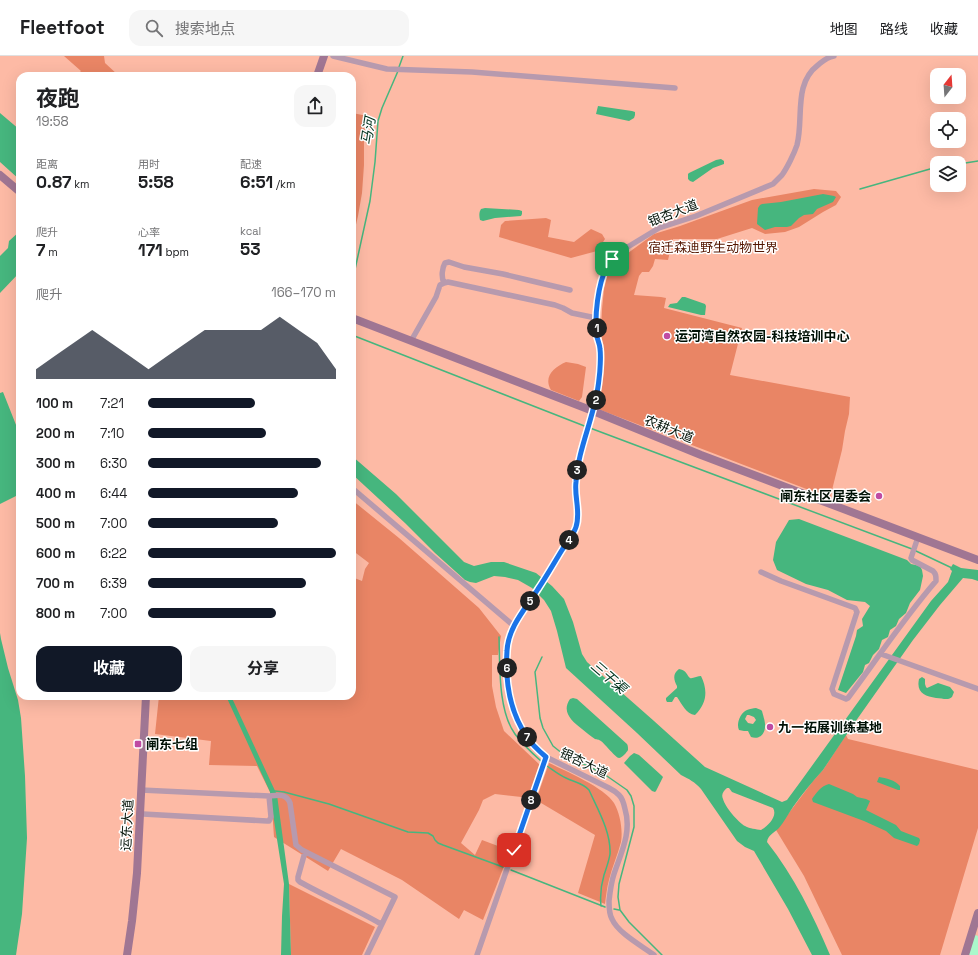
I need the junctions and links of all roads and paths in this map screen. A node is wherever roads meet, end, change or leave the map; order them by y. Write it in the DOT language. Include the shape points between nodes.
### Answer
graph roads {
  1 [pos="324,56"];
  2 [pos="333,56"];
  3 [pos="834,56"];
  4 [pos="318,72"];
  5 [pos="675,88"];
  6 [pos="0,175"];
  7 [pos="16,189"];
  8 [pos="444,282"];
  9 [pos="570,290"];
  10 [pos="596,318"];
  11 [pos="356,320"];
  12 [pos="411,341"];
  13 [pos="593,411"];
  14 [pos="356,491"];
  15 [pos="918,537"];
  16 [pos="978,560"];
  17 [pos="761,572"];
  18 [pos="514,626"];
  19 [pos="882,655"];
  20 [pos="978,690"];
  21 [pos="146,700"];
  22 [pos="150,700"];
  23 [pos="546,757"];
  24 [pos="143,790"];
  25 [pos="269,796"];
  26 [pos="143,814"];
  27 [pos="305,852"];
  28 [pos="978,912"];
  29 [pos="382,924"];
  30 [pos="975,934"];
  31 [pos="127,955"];
  32 [pos="131,955"];
  33 [pos="367,955"];
  34 [pos="477,955"];
  35 [pos="654,955"];
  36 [pos="965,955"];
  1 -- 4 [label="street"];
  2 -- 5 [label="street" via="387,69 472,72"];
  3 -- 10 [label="street, 银杏大道" via="814,67 805,80 800,130 791,159 782,175 773,184 696,216 659,228 621,251 607,265 601,284"];
  6 -- 7 [label="street"];
  8 -- 9 [label="street" via="443,266 448,262"];
  8 -- 10 [label="street" via="555,305 572,313"];
  8 -- 12 [label="street" via="440,285"];
  10 -- 13 [label="street, 银杏大道" via="601,350 600,378"];
  11 -- 12 [label="street, 农耕大道"];
  12 -- 13 [label="street, 农耕大道"];
  13 -- 15 [label="street, 农耕大道" via="701,456"];
  13 -- 18 [label="street, 银杏大道" via="577,468 576,528"];
  14 -- 18 [label="street"];
  15 -- 16 [label="street, 农耕大道"];
  15 -- 19 [label="street" via="911,558 933,571 936,581"];
  17 -- 19 [label="street" via="855,608 857,612 832,689 834,694 848,698"];
  18 -- 23 [label="street, 银杏大道" via="507,648 510,698 520,727"];
  19 -- 20 [label="street"];
  21 -- 24 [label="street, 运东大道"];
  22 -- 24 [label="street, 运东大道"];
  23 -- 34 [label="street"];
  23 -- 35 [label="street, 银杏大道" via="609,788 618,794 624,803 628,820 627,832 614,875 609,909 612,920 621,931"];
  24 -- 25 [label="street"];
  24 -- 26 [label="street, 运东大道"];
  24 -- 31 [label="street, 运东大道"];
  25 -- 26 [label="street" via="269,821"];
  25 -- 27 [label="street" via="281,795 288,798 296,845"];
  26 -- 32 [label="street, 运东大道"];
  27 -- 29 [label="street" via="298,877 300,882"];
  27 -- 29 [label="street" via="395,897"];
  28 -- 30 [label="street"];
  29 -- 33 [label="street"];
  30 -- 36 [label="street"];
}
